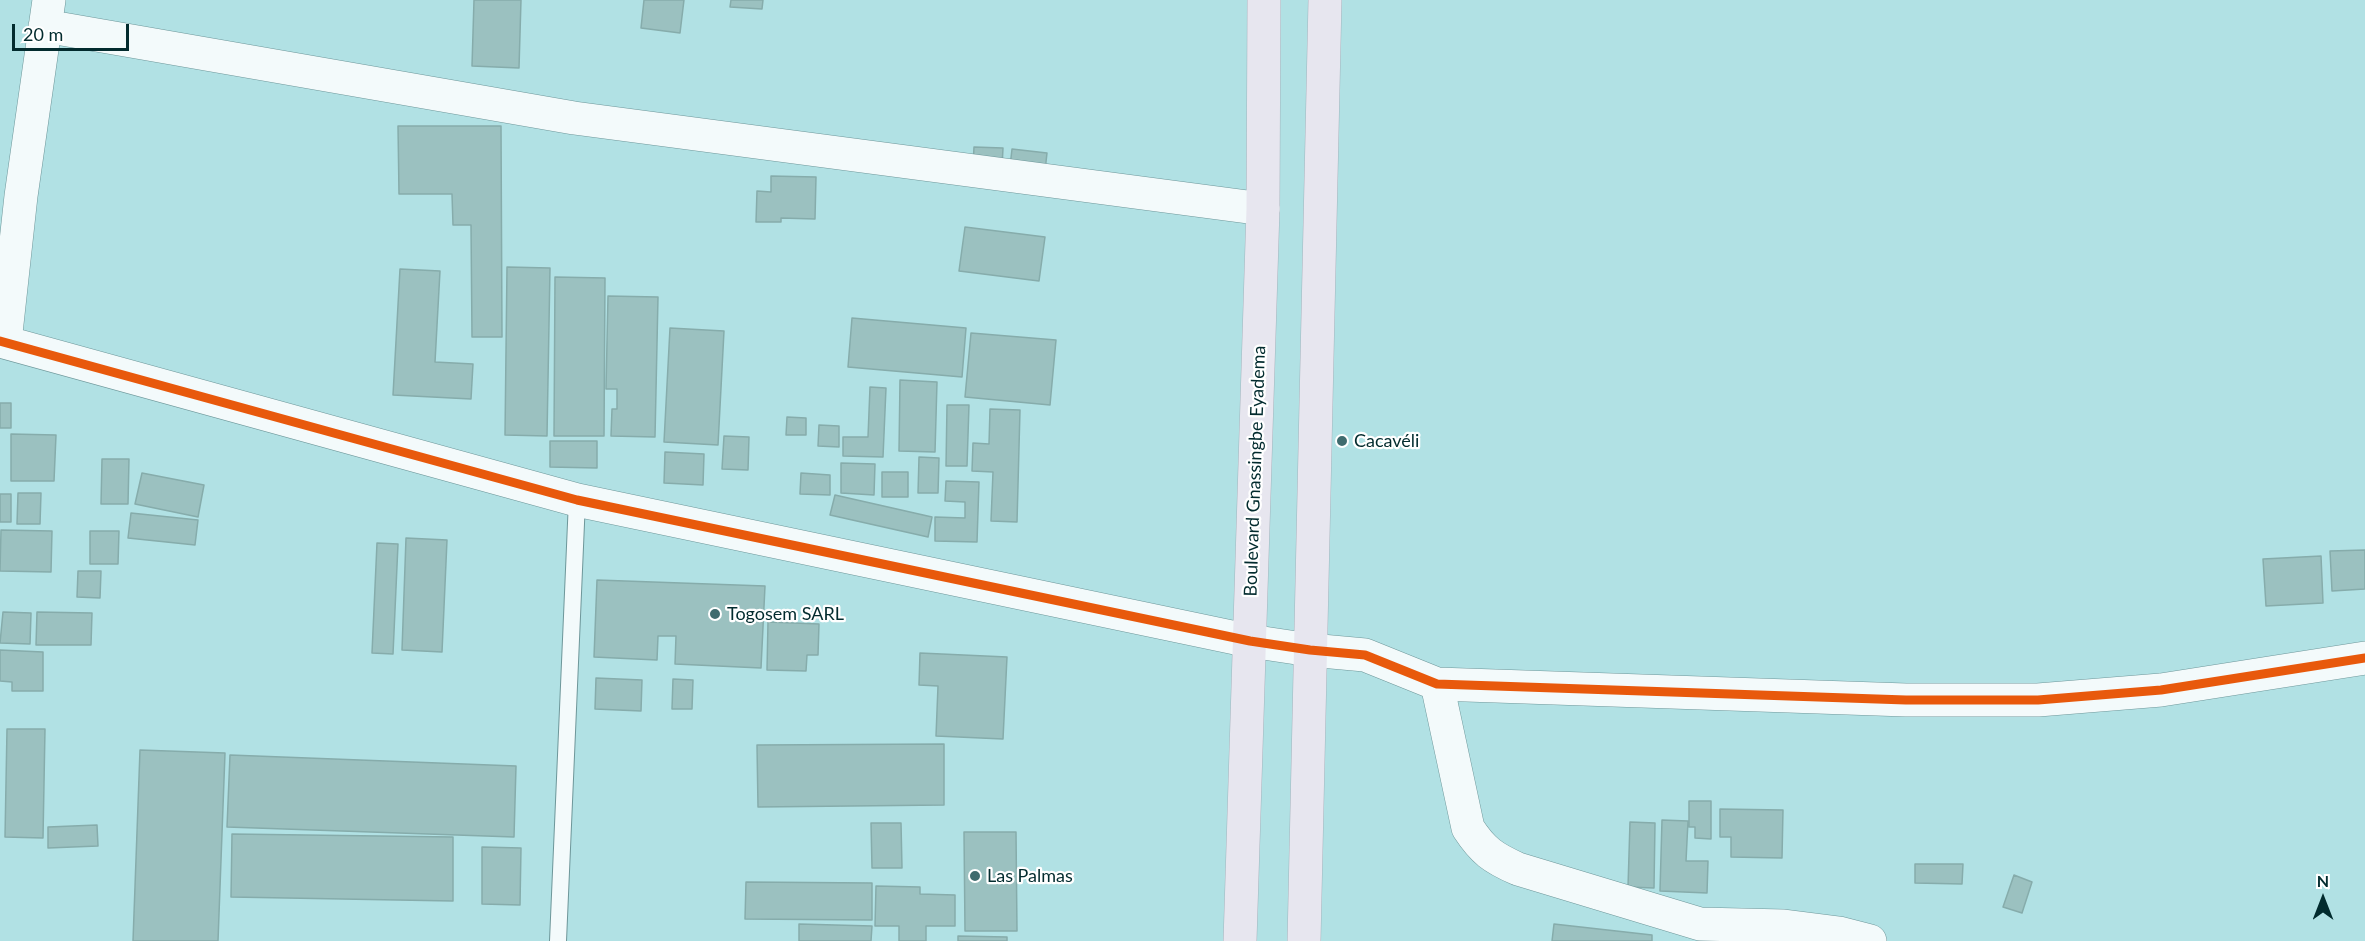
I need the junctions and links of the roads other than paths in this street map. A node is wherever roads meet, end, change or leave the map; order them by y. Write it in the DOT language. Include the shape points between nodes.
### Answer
graph roads {
  1 [pos="1264,0"];
  2 [pos="1325,0"];
  3 [pos="47,13"];
  4 [pos="1263,209"];
  5 [pos="3,341"];
  6 [pos="577,501"];
  7 [pos="1250,641"];
  8 [pos="1310,650"];
  9 [pos="2365,658"];
  10 [pos="1437,684"];
  11 [pos="558,941"];
  12 [pos="1240,941"];
  13 [pos="1304,941"];
  14 [pos="1870,941"];
  1 -- 4 [label="highway, Boulevard Gnassingbe Eyadema"];
  2 -- 8 [label="highway"];
  3 -- 4 [label="street" via="574,118"];
  3 -- 5 [label="street"];
  4 -- 7 [label="highway, Boulevard Gnassingbe Eyadema"];
  5 -- 6 [label="street"];
  6 -- 7 [label="street"];
  6 -- 11 [label="lane"];
  7 -- 8 [label="street"];
  7 -- 12 [label="highway, Boulevard Gnassingbe Eyadema"];
  8 -- 10 [label="street" via="1365,655"];
  8 -- 13 [label="highway"];
  9 -- 10 [label="street" via="2161,690 2038,700 1906,700"];
  10 -- 14 [label="street" via="1468,828 1494,859 1700,924 1784,926"];
}
